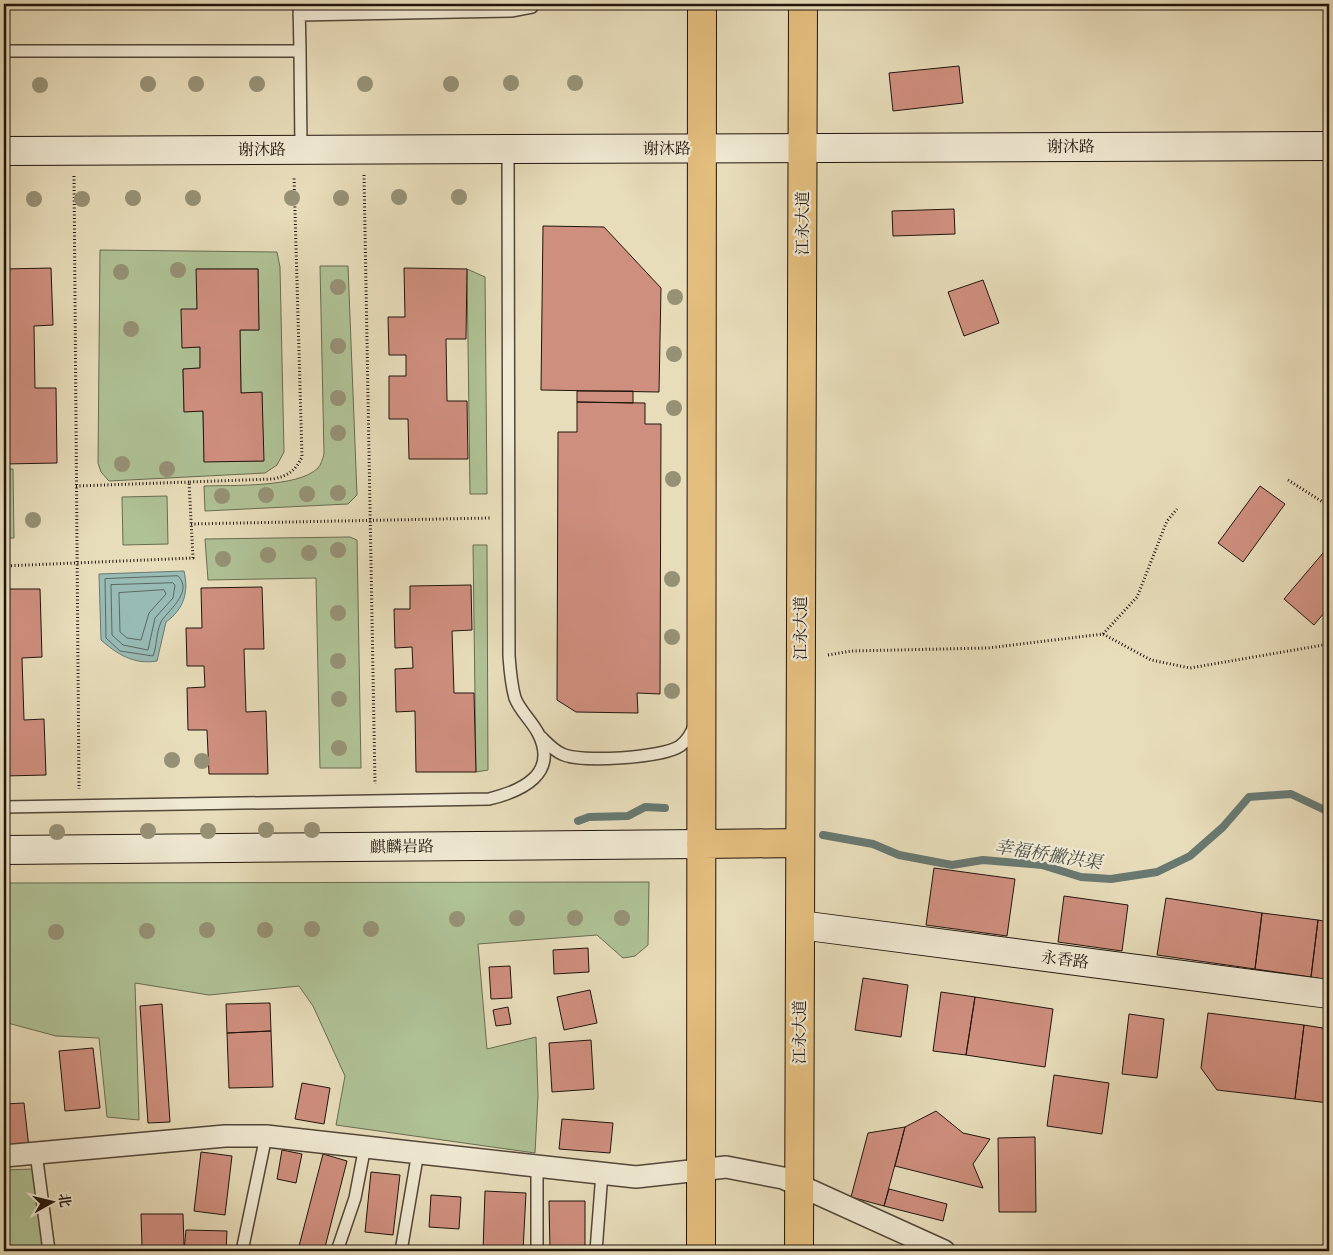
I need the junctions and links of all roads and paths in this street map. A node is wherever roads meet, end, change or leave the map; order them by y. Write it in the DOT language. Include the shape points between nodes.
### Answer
graph roads {
  1 [pos="534,4"];
  2 [pos="702,4"];
  3 [pos="803,4"];
  4 [pos="419,8"];
  5 [pos="299,9"];
  6 [pos="4,51"];
  7 [pos="300,51"];
  8 [pos="1329,146"];
  9 [pos="702,149"];
  10 [pos="803,149"];
  11 [pos="4,150"];
  12 [pos="74,150"];
  13 [pos="297,150"];
  14 [pos="363,150"];
  15 [pos="508,150"];
  16 [pos="1288,480"];
  17 [pos="189,482"];
  18 [pos="76,486"];
  19 [pos="1329,506"];
  20 [pos="1176,509"];
  21 [pos="508,518"];
  22 [pos="370,520"];
  23 [pos="191,524"];
  24 [pos="77,563"];
  25 [pos="4,566"];
  26 [pos="1103,634"];
  27 [pos="1329,644"];
  28 [pos="801,664"];
  29 [pos="702,694"];
  30 [pos="538,734"];
  31 [pos="375,801"];
  32 [pos="4,807"];
  33 [pos="79,807"];
  34 [pos="800,843"];
  35 [pos="702,844"];
  36 [pos="4,850"];
  37 [pos="800,925"];
  38 [pos="1329,994"];
  39 [pos="266,1136"];
  40 [pos="365,1146"];
  41 [pos="418,1152"];
  42 [pos="36,1153"];
  43 [pos="4,1156"];
  44 [pos="536,1166"];
  45 [pos="701,1170"];
  46 [pos="602,1173"];
  47 [pos="799,1186"];
  48 [pos="49,1251"];
  49 [pos="242,1251"];
  50 [pos="337,1251"];
  51 [pos="401,1251"];
  52 [pos="537,1251"];
  53 [pos="596,1251"];
  54 [pos="701,1251"];
  55 [pos="799,1251"];
  56 [pos="944,1251"];
  1 -- 4 [label="lane" via="511,11"];
  2 -- 9 [label="main road"];
  3 -- 10 [label="main road, 江永大道"];
  4 -- 5 [label="lane"];
  5 -- 7 [label="lane"];
  6 -- 7 [label="lane"];
  7 -- 13 [label="lane"];
  8 -- 10 [label="street, 谢沐路"];
  9 -- 10 [label="street, 谢沐路"];
  9 -- 15 [label="street, 谢沐路"];
  9 -- 29 [label="main road"];
  10 -- 28 [label="main road, 江永大道"];
  11 -- 12 [label="street, 谢沐路"];
  12 -- 13 [label="street, 谢沐路"];
  12 -- 18 [label="path"];
  13 -- 14 [label="street, 谢沐路"];
  13 -- 17 [label="path" via="302,457 295,470 282,477"];
  14 -- 15 [label="street, 谢沐路"];
  14 -- 22 [label="path"];
  15 -- 21 [label="lane"];
  16 -- 19 [label="path"];
  17 -- 18 [label="path"];
  17 -- 23 [label="path"];
  18 -- 24 [label="path"];
  20 -- 26 [label="path" via="1166,521 1137,597"];
  21 -- 22 [label="path"];
  21 -- 30 [label="lane" via="512,683 521,710"];
  22 -- 23 [label="path"];
  22 -- 31 [label="path"];
  23 -- 24 [label="path" via="193,558"];
  24 -- 25 [label="path"];
  24 -- 33 [label="path"];
  26 -- 27 [label="path" via="1151,660 1190,668"];
  26 -- 28 [label="path" via="988,648 851,651"];
  28 -- 34 [label="main road, 江永大道"];
  29 -- 30 [label="lane" via="692,732 680,746 663,753 638,757 564,756"];
  29 -- 35 [label="main road"];
  30 -- 31 [label="lane" via="543,748 541,769 526,787 489,799"];
  31 -- 33 [label="lane"];
  32 -- 33 [label="lane"];
  34 -- 35 [label="main road, 麒麟岩路"];
  34 -- 37 [label="main road, 江永大道"];
  35 -- 36 [label="street, 麒麟岩路"];
  35 -- 45 [label="main road"];
  37 -- 38 [label="street, 永香路"];
  37 -- 47 [label="main road, 江永大道"];
  39 -- 40 [label="street"];
  39 -- 42 [label="street" via="225,1136"];
  39 -- 49 [label="lane"];
  40 -- 41 [label="street"];
  40 -- 50 [label="lane" via="355,1198"];
  41 -- 44 [label="street"];
  41 -- 51 [label="lane"];
  42 -- 43 [label="street"];
  42 -- 48 [label="lane"];
  44 -- 46 [label="street"];
  44 -- 52 [label="lane"];
  45 -- 46 [label="street" via="636,1177"];
  45 -- 47 [label="street" via="726,1167 783,1178"];
  45 -- 54 [label="main road"];
  46 -- 53 [label="lane"];
  47 -- 55 [label="main road, 江永大道"];
  47 -- 56 [label="street"];
}
